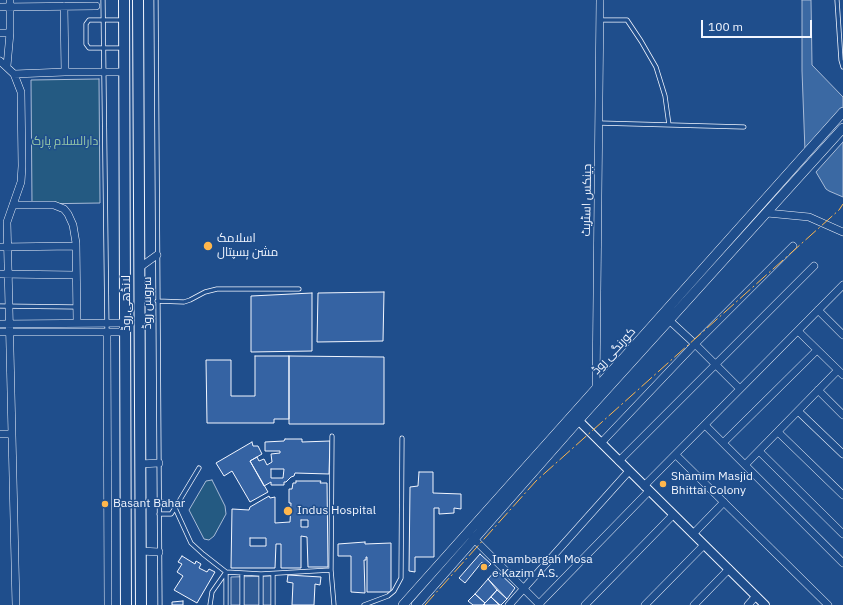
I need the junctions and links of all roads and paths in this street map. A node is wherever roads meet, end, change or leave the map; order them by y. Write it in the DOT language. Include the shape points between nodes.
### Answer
graph roads {
  1 [pos="103,0"];
  2 [pos="124,0"];
  3 [pos="138,0"];
  4 [pos="156,0"];
  5 [pos="600,0"];
  6 [pos="837,0"];
  7 [pos="10,3"];
  8 [pos="68,4"];
  9 [pos="96,6"];
  10 [pos="0,7"];
  11 [pos="103,19"];
  12 [pos="124,20"];
  13 [pos="600,20"];
  14 [pos="0,33"];
  15 [pos="10,33"];
  16 [pos="104,48"];
  17 [pos="124,48"];
  18 [pos="0,61"];
  19 [pos="7,66"];
  20 [pos="843,67"];
  21 [pos="65,72"];
  22 [pos="125,72"];
  23 [pos="104,73"];
  24 [pos="14,74"];
  25 [pos="843,112"];
  26 [pos="599,123"];
  27 [pos="669,125"];
  28 [pos="744,127"];
  29 [pos="843,128"];
  30 [pos="13,205"];
  31 [pos="767,213"];
  32 [pos="749,217"];
  33 [pos="756,225"];
  34 [pos="843,232"];
  35 [pos="76,246"];
  36 [pos="793,246"];
  37 [pos="0,247"];
  38 [pos="8,247"];
  39 [pos="157,255"];
  40 [pos="814,266"];
  41 [pos="139,268"];
  42 [pos="0,274"];
  43 [pos="8,274"];
  44 [pos="76,275"];
  45 [pos="299,289"];
  46 [pos="841,290"];
  47 [pos="158,301"];
  48 [pos="0,306"];
  49 [pos="9,306"];
  50 [pos="77,306"];
  51 [pos="818,310"];
  52 [pos="669,320"];
  53 [pos="77,323"];
  54 [pos="107,323"];
  55 [pos="0,324"];
  56 [pos="9,324"];
  57 [pos="126,327"];
  58 [pos="798,331"];
  59 [pos="0,332"];
  60 [pos="9,332"];
  61 [pos="107,332"];
  62 [pos="843,335"];
  63 [pos="695,344"];
  64 [pos="817,350"];
  65 [pos="715,364"];
  66 [pos="840,373"];
  67 [pos="596,390"];
  68 [pos="740,390"];
  69 [pos="818,390"];
  70 [pos="596,400"];
  71 [pos="798,411"];
  72 [pos="843,415"];
  73 [pos="576,417"];
  74 [pos="705,425"];
  75 [pos="778,432"];
  76 [pos="0,434"];
  77 [pos="12,434"];
  78 [pos="332,436"];
  79 [pos="402,438"];
  80 [pos="601,443"];
  81 [pos="723,443"];
  82 [pos="759,451"];
  83 [pos="843,454"];
  84 [pos="676,455"];
  85 [pos="619,461"];
  86 [pos="159,463"];
  87 [pos="140,464"];
  88 [pos="745,465"];
  89 [pos="199,468"];
  90 [pos="630,471"];
  91 [pos="647,488"];
  92 [pos="843,495"];
  93 [pos="159,502"];
  94 [pos="724,502"];
  95 [pos="175,508"];
  96 [pos="159,514"];
  97 [pos="673,515"];
  98 [pos="693,534"];
  99 [pos="843,534"];
  100 [pos="470,535"];
  101 [pos="704,545"];
  102 [pos="141,551"];
  103 [pos="159,552"];
  104 [pos="842,561"];
  105 [pos="729,569"];
  106 [pos="331,570"];
  107 [pos="226,572"];
  108 [pos="242,573"];
  109 [pos="261,574"];
  110 [pos="273,574"];
  111 [pos="524,589"];
  112 [pos="756,596"];
  113 [pos="16,605"];
  114 [pos="108,605"];
  115 [pos="126,605"];
  116 [pos="141,605"];
  117 [pos="160,605"];
  118 [pos="210,605"];
  119 [pos="226,605"];
  120 [pos="242,605"];
  121 [pos="261,605"];
  122 [pos="273,605"];
  123 [pos="334,605"];
  124 [pos="364,605"];
  125 [pos="403,605"];
  126 [pos="416,605"];
  127 [pos="509,605"];
  128 [pos="539,605"];
  129 [pos="585,605"];
  130 [pos="645,605"];
  131 [pos="694,605"];
  132 [pos="748,605"];
  133 [pos="765,605"];
  134 [pos="828,605"];
  1 -- 11 [label="lane"];
  2 -- 12 [label="main road, لانڈھی روڈ"];
  3 -- 41 [label="main road, لانڈھی روڈ"];
  4 -- 39 [label="lane, سروس روڈ"];
  5 -- 13 [label="street, جینکس اسٹریٹ"];
  6 -- 20 [label="lane"];
  7 -- 8 [label="street"];
  7 -- 10 [label="street"];
  7 -- 15 [label="street"];
  8 -- 9 [label="street"];
  8 -- 21 [label="street"];
  11 -- 12 [label="lane"];
  11 -- 16 [label="lane"];
  11 -- 16 [label="lane" via="89,20 86,24 87,46"];
  12 -- 17 [label="main road, لانڈھی روڈ"];
  13 -- 26 [label="street, جینکس اسٹریٹ"];
  13 -- 27 [label="lane" via="627,20 641,41 656,67"];
  14 -- 15 [label="street"];
  15 -- 19 [label="street"];
  16 -- 17 [label="lane"];
  16 -- 23 [label="lane"];
  17 -- 22 [label="main road, لانڈھی روڈ"];
  18 -- 19 [label="street"];
  19 -- 24 [label="street"];
  21 -- 23 [label="street"];
  21 -- 24 [label="street"];
  22 -- 23 [label="street"];
  22 -- 57 [label="main road, لانڈھی روڈ"];
  23 -- 54 [label="lane"];
  24 -- 30 [label="street" via="21,92 22,166 20,187"];
  25 -- 32 [label="main road, کورنگی روڈ"];
  26 -- 27 [label="lane"];
  26 -- 67 [label="street, جینکس اسٹریٹ"];
  27 -- 28 [label="lane"];
  29 -- 31 [label="main road, کورنگی روڈ"];
  30 -- 35 [label="street" via="54,205 64,209 73,225"];
  30 -- 38 [label="street" via="7,222"];
  31 -- 33 [label="main road, کورنگی روڈ"];
  31 -- 34 [label="street" via="809,217"];
  32 -- 33 [label="main road"];
  32 -- 67 [label="main road, کورنگی روڈ"];
  33 -- 52 [label="main road, کورنگی روڈ"];
  35 -- 38 [label="street"];
  35 -- 44 [label="street"];
  36 -- 63 [label="street"];
  37 -- 38 [label="street"];
  38 -- 43 [label="street"];
  39 -- 41 [label="street"];
  39 -- 47 [label="lane, سروس روڈ"];
  40 -- 65 [label="street"];
  41 -- 87 [label="main road, لانڈھی روڈ"];
  42 -- 43 [label="street"];
  43 -- 44 [label="street"];
  43 -- 49 [label="street"];
  44 -- 50 [label="street"];
  45 -- 47 [label="lane" via="217,289 184,302"];
  46 -- 51 [label="street"];
  47 -- 86 [label="lane, سروس روڈ"];
  48 -- 49 [label="lane"];
  49 -- 50 [label="lane"];
  49 -- 56 [label="street"];
  50 -- 53 [label="street"];
  51 -- 58 [label="street"];
  51 -- 62 [label="street"];
  52 -- 63 [label="street"];
  52 -- 70 [label="main road, کورنگی روڈ"];
  53 -- 54 [label="street"];
  53 -- 56 [label="street"];
  54 -- 57 [label="street"];
  54 -- 61 [label="lane"];
  55 -- 56 [label="street"];
  56 -- 60 [label="street"];
  57 -- 61 [label="street"];
  57 -- 115 [label="main road, لانڈھی روڈ"];
  58 -- 64 [label="street"];
  58 -- 68 [label="street"];
  59 -- 60 [label="street"];
  60 -- 61 [label="street"];
  60 -- 77 [label="street"];
  61 -- 114 [label="street"];
  63 -- 65 [label="street"];
  63 -- 80 [label="street"];
  64 -- 66 [label="street"];
  64 -- 81 [label="street"];
  65 -- 68 [label="street"];
  65 -- 85 [label="street"];
  66 -- 69 [label="street"];
  67 -- 70 [label="street, جینکس اسٹریٹ"];
  67 -- 73 [label="main road, کورنگی روڈ"];
  68 -- 74 [label="street"];
  69 -- 71 [label="street"];
  69 -- 72 [label="street"];
  70 -- 73 [label="main road, کورنگی روڈ"];
  71 -- 75 [label="street"];
  71 -- 83 [label="street"];
  73 -- 80 [label="street"];
  73 -- 100 [label="main road, کورنگی روڈ"];
  74 -- 81 [label="street"];
  74 -- 84 [label="street"];
  75 -- 82 [label="street"];
  75 -- 92 [label="street"];
  76 -- 77 [label="street"];
  77 -- 113 [label="street"];
  78 -- 106 [label="lane"];
  79 -- 124 [label="lane" via="401,578 394,592"];
  80 -- 85 [label="street"];
  81 -- 88 [label="street"];
  82 -- 88 [label="street"];
  82 -- 99 [label="street"];
  84 -- 91 [label="street"];
  84 -- 94 [label="street"];
  85 -- 90 [label="street"];
  86 -- 87 [label="street"];
  86 -- 93 [label="lane, سروس روڈ"];
  87 -- 102 [label="main road, لانڈھی روڈ"];
  88 -- 104 [label="street"];
  89 -- 95 [label="lane"];
  90 -- 91 [label="street"];
  90 -- 111 [label="street"];
  91 -- 97 [label="street"];
  91 -- 128 [label="street"];
  93 -- 95 [label="lane" via="170,503"];
  93 -- 96 [label="lane, سروس روڈ"];
  94 -- 98 [label="street"];
  94 -- 134 [label="street"];
  95 -- 96 [label="lane" via="170,514"];
  95 -- 107 [label="lane" via="191,543"];
  96 -- 103 [label="lane, سروس روڈ"];
  97 -- 98 [label="street"];
  97 -- 129 [label="street"];
  98 -- 101 [label="street"];
  100 -- 111 [label="street"];
  100 -- 125 [label="main road, کورنگی روڈ"];
  100 -- 126 [label="main road, کورنگی روڈ"];
  101 -- 105 [label="street"];
  101 -- 130 [label="street"];
  102 -- 103 [label="street"];
  102 -- 116 [label="main road, لانڈھی روڈ"];
  103 -- 117 [label="lane, سروس روڈ"];
  105 -- 112 [label="street"];
  105 -- 131 [label="street"];
  106 -- 110 [label="lane"];
  106 -- 123 [label="lane"];
  107 -- 108 [label="lane"];
  107 -- 118 [label="lane" via="212,592"];
  107 -- 119 [label="lane"];
  108 -- 109 [label="lane"];
  108 -- 120 [label="lane"];
  109 -- 110 [label="lane"];
  109 -- 121 [label="lane"];
  110 -- 122 [label="lane"];
  111 -- 127 [label="street"];
  111 -- 128 [label="street"];
  112 -- 132 [label="street"];
  112 -- 133 [label="street"];
}
